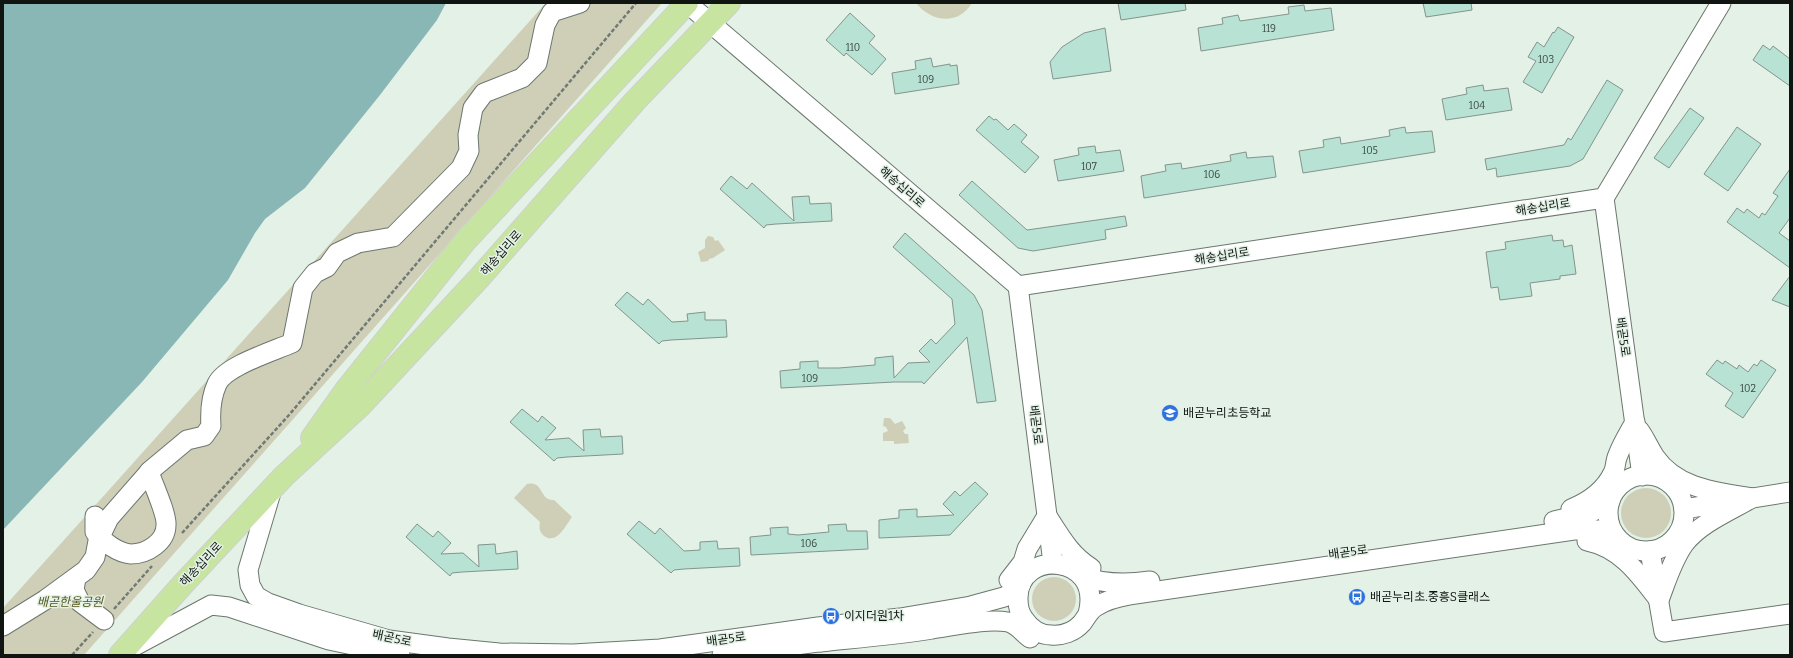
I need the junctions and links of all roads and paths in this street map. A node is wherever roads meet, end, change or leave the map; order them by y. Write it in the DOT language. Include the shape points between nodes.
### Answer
graph roads {
  1 [pos="580,3"];
  2 [pos="636,3"];
  3 [pos="687,3"];
  4 [pos="729,3"];
  5 [pos="1721,3"];
  6 [pos="710,22"];
  7 [pos="1604,198"];
  8 [pos="1018,286"];
  9 [pos="1635,422"];
  10 [pos="149,472"];
  11 [pos="1642,476"];
  12 [pos="278,482"];
  13 [pos="1790,492"];
  14 [pos="1752,498"];
  15 [pos="1610,501"];
  16 [pos="1684,509"];
  17 [pos="95,516"];
  18 [pos="1047,516"];
  19 [pos="167,524"];
  20 [pos="1539,529"];
  21 [pos="1616,537"];
  22 [pos="100,538"];
  23 [pos="174,543"];
  24 [pos="1650,551"];
  25 [pos="155,563"];
  26 [pos="1053,563"];
  27 [pos="1082,576"];
  28 [pos="76,578"];
  29 [pos="1021,584"];
  30 [pos="1170,584"];
  31 [pos="1659,600"];
  32 [pos="1088,614"];
  33 [pos="1790,614"];
  34 [pos="104,620"];
  35 [pos="1025,621"];
  36 [pos="3,626"];
  37 [pos="819,635"];
  38 [pos="122,653"];
  39 [pos="72,655"];
  40 [pos="400,655"];
  41 [pos="722,655"];
  1 -- 10 [label="street" via="552,12 545,25 537,63 508,70 486,80 469,97 466,112 468,151 461,168 393,237 358,243 337,253 327,267 315,273 303,288 292,343 261,354 228,371 217,382 210,412 211,426 204,436 187,440"];
  2 -- 23 [label="path" via="289,415"];
  3 -- 6 [label="street, 해송십리로"];
  3 -- 12 [label="main road, 해송십리로" via="466,240 346,390"];
  4 -- 6 [label="main road, 해송십리로"];
  5 -- 7 [label="street"];
  6 -- 8 [label="street, 해송십리로"];
  6 -- 12 [label="main road, 해송십리로" via="635,101 480,277 360,406"];
  7 -- 8 [label="street, 해송십리로"];
  7 -- 9 [label="street, 배곧5로"];
  8 -- 18 [label="street, 배곧5로"];
  9 -- 11 [label="street, 배곧5로"];
  9 -- 14 [label="street" via="1656,458 1683,482"];
  9 -- 20 [label="street" via="1618,455 1614,472 1604,486 1581,505"];
  10 -- 19 [label="street"];
  10 -- 22 [label="street" via="110,518"];
  11 -- 15 [label="street, 배곧5로" via="1635,476 1623,482"];
  11 -- 16 [label="street, 배곧5로" via="1661,478 1672,486 1680,496"];
  12 -- 37 [label="street, 배곧5로" via="248,570 250,585 256,596 299,614 389,640 499,652 573,654"];
  12 -- 38 [label="main road, 해송십리로" via="182,584"];
  13 -- 14 [label="street"];
  14 -- 16 [label="street"];
  14 -- 31 [label="street" via="1706,526 1684,544"];
  15 -- 20 [label="street, 배곧5로" via="1585,514"];
  15 -- 21 [label="street, 배곧5로" via="1608,517 1610,529"];
  16 -- 24 [label="street" via="1681,527 1672,542"];
  17 -- 22 [label="street" via="95,532"];
  18 -- 26 [label="street, 배곧5로"];
  18 -- 30 [label="street" via="1073,554 1096,571"];
  18 -- 37 [label="street" via="1014,575 1002,587 986,596 892,611"];
  19 -- 22 [label="street" via="159,543 141,552 130,554 112,547"];
  19 -- 23 [label="street"];
  20 -- 21 [label="street, 배곧5로" via="1598,530"];
  20 -- 30 [label="street, 배곧5로"];
  20 -- 31 [label="street" via="1609,548 1634,568"];
  21 -- 24 [label="street, 배곧5로" via="1626,546 1638,551"];
  22 -- 28 [label="street" via="95,557 86,570"];
  24 -- 31 [label="street"];
  25 -- 34 [label="path"];
  26 -- 27 [label="street, 배곧5로" via="1065,565"];
  26 -- 29 [label="street, 배곧5로" via="1041,565 1030,572"];
  27 -- 30 [label="street, 배곧5로" via="1111,582"];
  27 -- 32 [label="street" via="1090,591"];
  28 -- 34 [label="street" via="74,590 80,602"];
  28 -- 36 [label="street"];
  29 -- 35 [label="street" via="1018,606"];
  29 -- 37 [label="street, 배곧5로" via="1004,597 971,606"];
  30 -- 32 [label="street, 배곧5로" via="1114,598 1095,607"];
  30 -- 37 [label="street, 배곧5로" via="1113,608 1082,636 1064,646 1037,642 1008,622 977,622 925,630"];
  31 -- 33 [label="street" via="1664,632"];
  32 -- 35 [label="street, 배곧5로" via="1072,631 1061,635 1050,636 1039,632"];
  34 -- 39 [label="path"];
  35 -- 37 [label="street, 배곧5로" via="995,614 898,628"];
  37 -- 41 [label="street, 배곧5로"];
  38 -- 40 [label="street, 배곧5로" via="206,607 217,605 330,640"];
}
